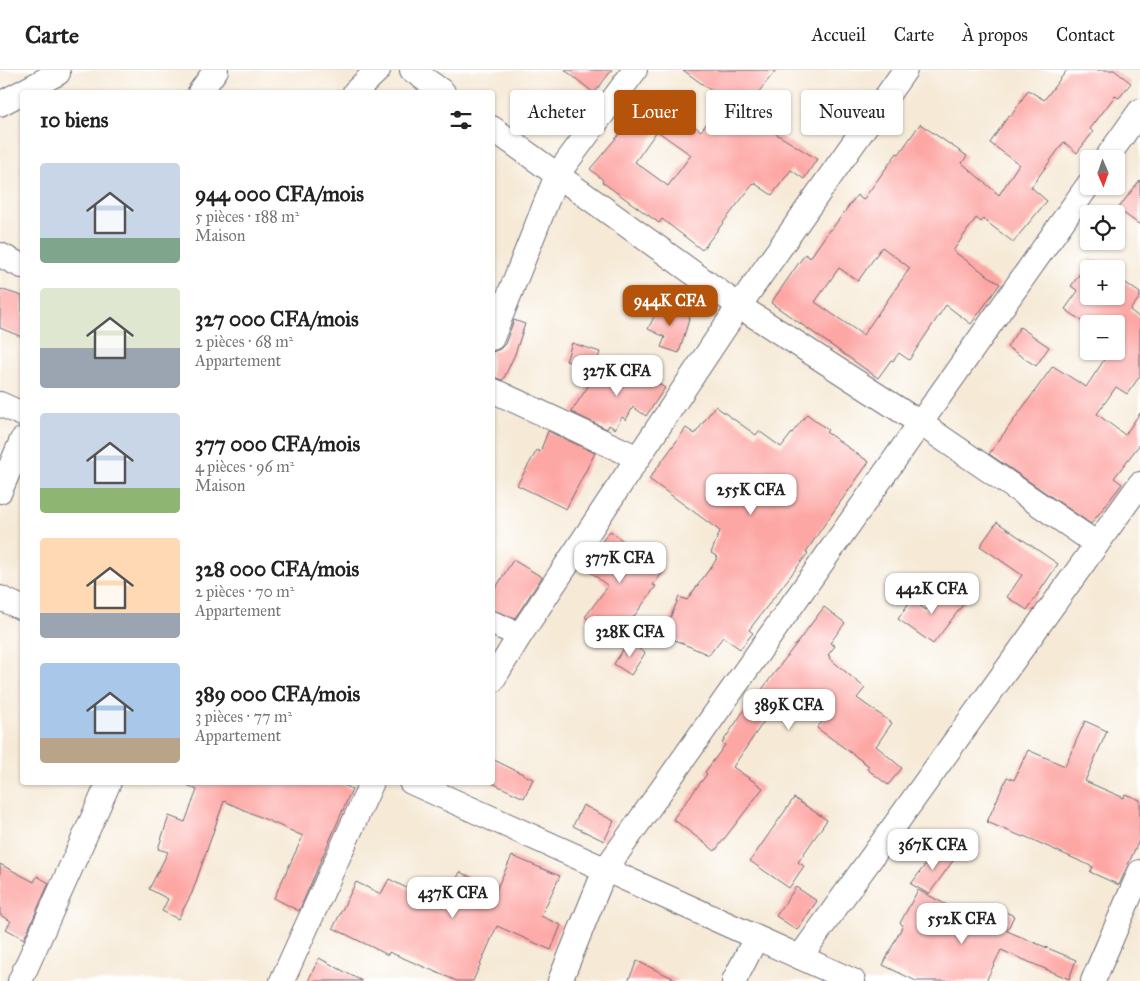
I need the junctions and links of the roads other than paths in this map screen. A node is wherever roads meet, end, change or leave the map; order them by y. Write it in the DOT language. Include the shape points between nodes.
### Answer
graph roads {
  1 [pos="56,70"];
  2 [pos="216,70"];
  3 [pos="378,70"];
  4 [pos="412,70"];
  5 [pos="635,70"];
  6 [pos="905,70"];
  7 [pos="26,90"];
  8 [pos="201,90"];
  9 [pos="357,90"];
  10 [pos="440,90"];
  11 [pos="20,93"];
  12 [pos="0,104"];
  13 [pos="1140,111"];
  14 [pos="495,130"];
  15 [pos="1112,150"];
  16 [pos="556,174"];
  17 [pos="1081,195"];
  18 [pos="0,255"];
  19 [pos="20,265"];
  20 [pos="739,306"];
  21 [pos="495,330"];
  22 [pos="495,391"];
  23 [pos="0,404"];
  24 [pos="20,413"];
  25 [pos="920,423"];
  26 [pos="20,445"];
  27 [pos="638,458"];
  28 [pos="0,491"];
  29 [pos="1137,492"];
  30 [pos="1097,544"];
  31 [pos="0,598"];
  32 [pos="20,607"];
  33 [pos="495,624"];
  34 [pos="520,635"];
  35 [pos="495,677"];
  36 [pos="108,785"];
  37 [pos="371,785"];
  38 [pos="424,785"];
  39 [pos="605,870"];
  40 [pos="1140,872"];
  41 [pos="756,938"];
  42 [pos="800,958"];
  43 [pos="20,981"];
  44 [pos="282,981"];
  45 [pos="560,981"];
  46 [pos="734,981"];
  47 [pos="853,981"];
  48 [pos="1093,981"];
  1 -- 7 [label="street" via="58,73"];
  2 -- 8 [label="street"];
  3 -- 9 [label="street"];
  4 -- 10 [label="street"];
  5 -- 16 [label="street"];
  6 -- 20 [label="street"];
  11 -- 12 [label="street"];
  13 -- 15 [label="street"];
  14 -- 16 [label="street"];
  16 -- 20 [label="street"];
  16 -- 21 [label="street"];
  17 -- 25 [label="street"];
  18 -- 19 [label="street"];
  20 -- 25 [label="street"];
  20 -- 27 [label="street"];
  22 -- 27 [label="street"];
  23 -- 24 [label="street"];
  25 -- 30 [label="street"];
  25 -- 39 [label="street"];
  26 -- 28 [label="street"];
  27 -- 34 [label="street"];
  29 -- 30 [label="street"];
  30 -- 42 [label="street"];
  31 -- 32 [label="street"];
  33 -- 34 [label="street"];
  34 -- 35 [label="street"];
  36 -- 43 [label="street"];
  37 -- 44 [label="street"];
  38 -- 39 [label="street"];
  39 -- 41 [label="street"];
  39 -- 45 [label="street"];
  40 -- 48 [label="street"];
  41 -- 42 [label="street"];
  41 -- 46 [label="street"];
  42 -- 47 [label="street"];
}
